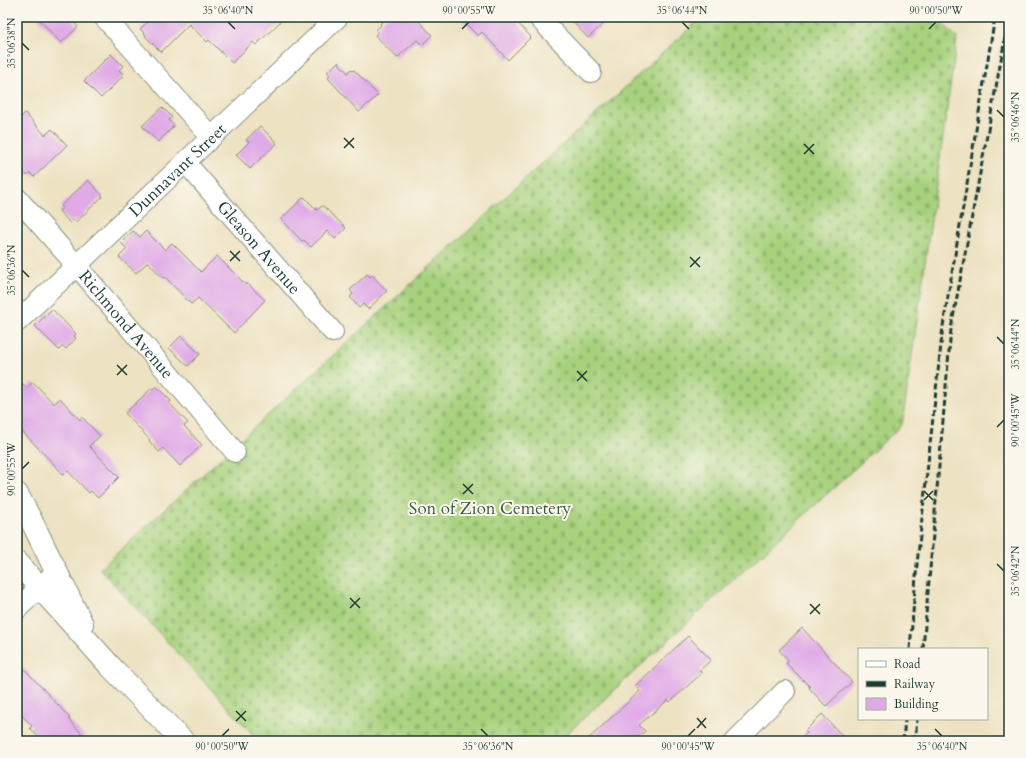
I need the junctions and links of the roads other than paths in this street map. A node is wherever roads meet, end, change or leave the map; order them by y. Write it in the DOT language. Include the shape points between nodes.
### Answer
graph roads {
  1 [pos="104,17"];
  2 [pos="338,17"];
  3 [pos="538,17"];
  4 [pos="591,72"];
  5 [pos="211,137"];
  6 [pos="185,162"];
  7 [pos="17,198"];
  8 [pos="77,266"];
  9 [pos="17,322"];
  10 [pos="333,332"];
  11 [pos="235,452"];
  12 [pos="17,494"];
  13 [pos="17,562"];
  14 [pos="56,572"];
  15 [pos="39,588"];
  16 [pos="17,609"];
  17 [pos="111,667"];
  18 [pos="785,692"];
  19 [pos="183,741"];
  20 [pos="735,741"];
  1 -- 5 [label="street"];
  2 -- 5 [label="street, Dunnavant Street"];
  3 -- 4 [label="street"];
  5 -- 6 [label="street, Dunnavant Street"];
  6 -- 8 [label="street, Dunnavant Street"];
  6 -- 10 [label="street, Gleason Avenue"];
  7 -- 8 [label="street, Richmond Avenue"];
  8 -- 9 [label="street, Dunnavant Street"];
  8 -- 11 [label="street, Richmond Avenue"];
  12 -- 14 [label="main road"];
  13 -- 15 [label="main road"];
  14 -- 15 [label="street"];
  14 -- 17 [label="main road" via="79,620"];
  15 -- 16 [label="street"];
  15 -- 17 [label="main road"];
  17 -- 19 [label="main road"];
  18 -- 20 [label="street"];
}
